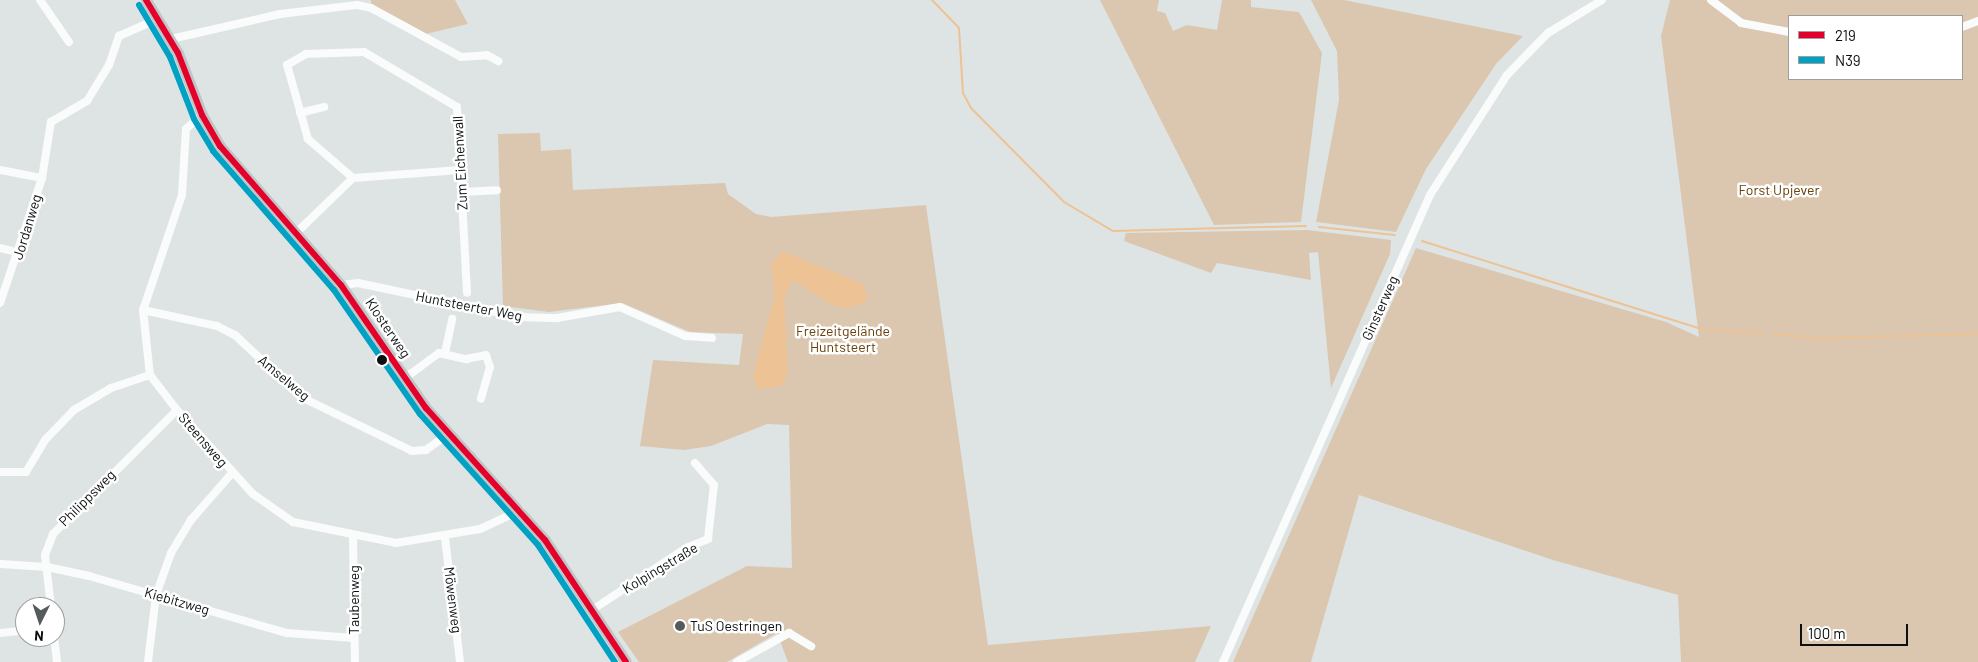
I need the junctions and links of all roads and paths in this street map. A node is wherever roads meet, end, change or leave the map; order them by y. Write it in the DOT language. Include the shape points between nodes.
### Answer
graph roads {
  1 [pos="40,0"];
  2 [pos="146,0"];
  3 [pos="1602,0"];
  4 [pos="1711,0"];
  5 [pos="158,19"];
  6 [pos="1978,21"];
  7 [pos="1963,26"];
  8 [pos="1788,32"];
  9 [pos="171,39"];
  10 [pos="69,42"];
  11 [pos="498,61"];
  12 [pos="324,107"];
  13 [pos="300,113"];
  14 [pos="202,115"];
  15 [pos="0,170"];
  16 [pos="460,170"];
  17 [pos="42,178"];
  18 [pos="353,178"];
  19 [pos="497,190"];
  20 [pos="462,192"];
  21 [pos="296,233"];
  22 [pos="0,248"];
  23 [pos="20,253"];
  24 [pos="341,285"];
  25 [pos="467,293"];
  26 [pos="0,304"];
  27 [pos="143,310"];
  28 [pos="452,319"];
  29 [pos="712,338"];
  30 [pos="445,353"];
  31 [pos="150,375"];
  32 [pos="405,378"];
  33 [pos="481,399"];
  34 [pos="177,410"];
  35 [pos="449,432"];
  36 [pos="695,464"];
  37 [pos="0,472"];
  38 [pos="232,473"];
  39 [pos="521,510"];
  40 [pos="353,537"];
  41 [pos="445,538"];
  42 [pos="0,564"];
  43 [pos="47,567"];
  44 [pos="156,595"];
  45 [pos="50,597"];
  46 [pos="592,610"];
  47 [pos="15,631"];
  48 [pos="0,633"];
  49 [pos="354,638"];
  50 [pos="811,646"];
  51 [pos="55,647"];
  52 [pos="57,662"];
  53 [pos="148,662"];
  54 [pos="355,662"];
  55 [pos="460,662"];
  56 [pos="626,662"];
  57 [pos="737,662"];
  58 [pos="1223,662"];
  1 -- 10 [label="street"];
  2 -- 5 [label="street, Klosterweg"];
  3 -- 58 [label="street, Ginsterweg" via="1548,32 1507,75 1430,195"];
  4 -- 8 [label="street" via="1741,23"];
  5 -- 9 [label="street, Klosterweg"];
  5 -- 17 [label="street, Jordanweg" via="119,36 109,65 88,101 51,122"];
  6 -- 7 [label="street"];
  9 -- 11 [label="street" via="280,14 357,5 371,8 461,57 487,55"];
  9 -- 14 [label="street, Klosterweg"];
  12 -- 13 [label="street"];
  13 -- 16 [label="street, Zum Eichenwall" via="288,74 292,59 306,54 364,52 457,107"];
  13 -- 18 [label="street, Zum Eichenwall" via="308,139"];
  14 -- 21 [label="street, Klosterweg" via="231,160"];
  14 -- 27 [label="street" via="186,129 182,195"];
  15 -- 17 [label="street, Jordanweg"];
  16 -- 18 [label="street"];
  16 -- 20 [label="street, Zum Eichenwall"];
  17 -- 23 [label="street, Jordanweg"];
  18 -- 21 [label="street"];
  19 -- 20 [label="street"];
  20 -- 25 [label="street, Zum Eichenwall"];
  21 -- 24 [label="street, Klosterweg"];
  22 -- 23 [label="street"];
  23 -- 26 [label="street, Jordanweg"];
  24 -- 29 [label="street, Huntsteerter Weg" via="358,283 519,317 557,318 620,308 685,336"];
  24 -- 32 [label="street, Klosterweg"];
  27 -- 31 [label="street"];
  27 -- 35 [label="street, Amselweg" via="217,326 235,335 301,397 412,450 426,450"];
  28 -- 30 [label="street"];
  30 -- 32 [label="street"];
  30 -- 33 [label="street" via="466,359 486,356 490,367"];
  31 -- 34 [label="street, Steensweg"];
  31 -- 37 [label="street" via="111,388 74,410 45,440 26,472"];
  32 -- 35 [label="street, Klosterweg"];
  34 -- 38 [label="street, Steensweg"];
  34 -- 43 [label="street, Philippsweg" via="53,534 46,545"];
  35 -- 39 [label="street, Klosterweg"];
  36 -- 46 [label="street, Kolpingstraße" via="714,484 708,539 686,548"];
  38 -- 40 [label="street, Steensweg" via="293,522"];
  38 -- 44 [label="street" via="181,535"];
  39 -- 41 [label="street, Steensweg" via="503,522"];
  39 -- 46 [label="street, Klosterweg"];
  40 -- 41 [label="street, Steensweg" via="396,543"];
  40 -- 49 [label="street, Taubenweg"];
  41 -- 55 [label="street, Möwenweg"];
  42 -- 43 [label="street, Kiebitzweg"];
  43 -- 44 [label="street, Kiebitzweg"];
  43 -- 45 [label="street, Philippsweg"];
  44 -- 49 [label="street, Kiebitzweg" via="287,633"];
  44 -- 53 [label="street"];
  46 -- 56 [label="street, Klosterweg"];
  47 -- 48 [label="street"];
  49 -- 54 [label="street, Taubenweg"];
  50 -- 57 [label="street" via="789,633"];
  51 -- 52 [label="street"];
}
